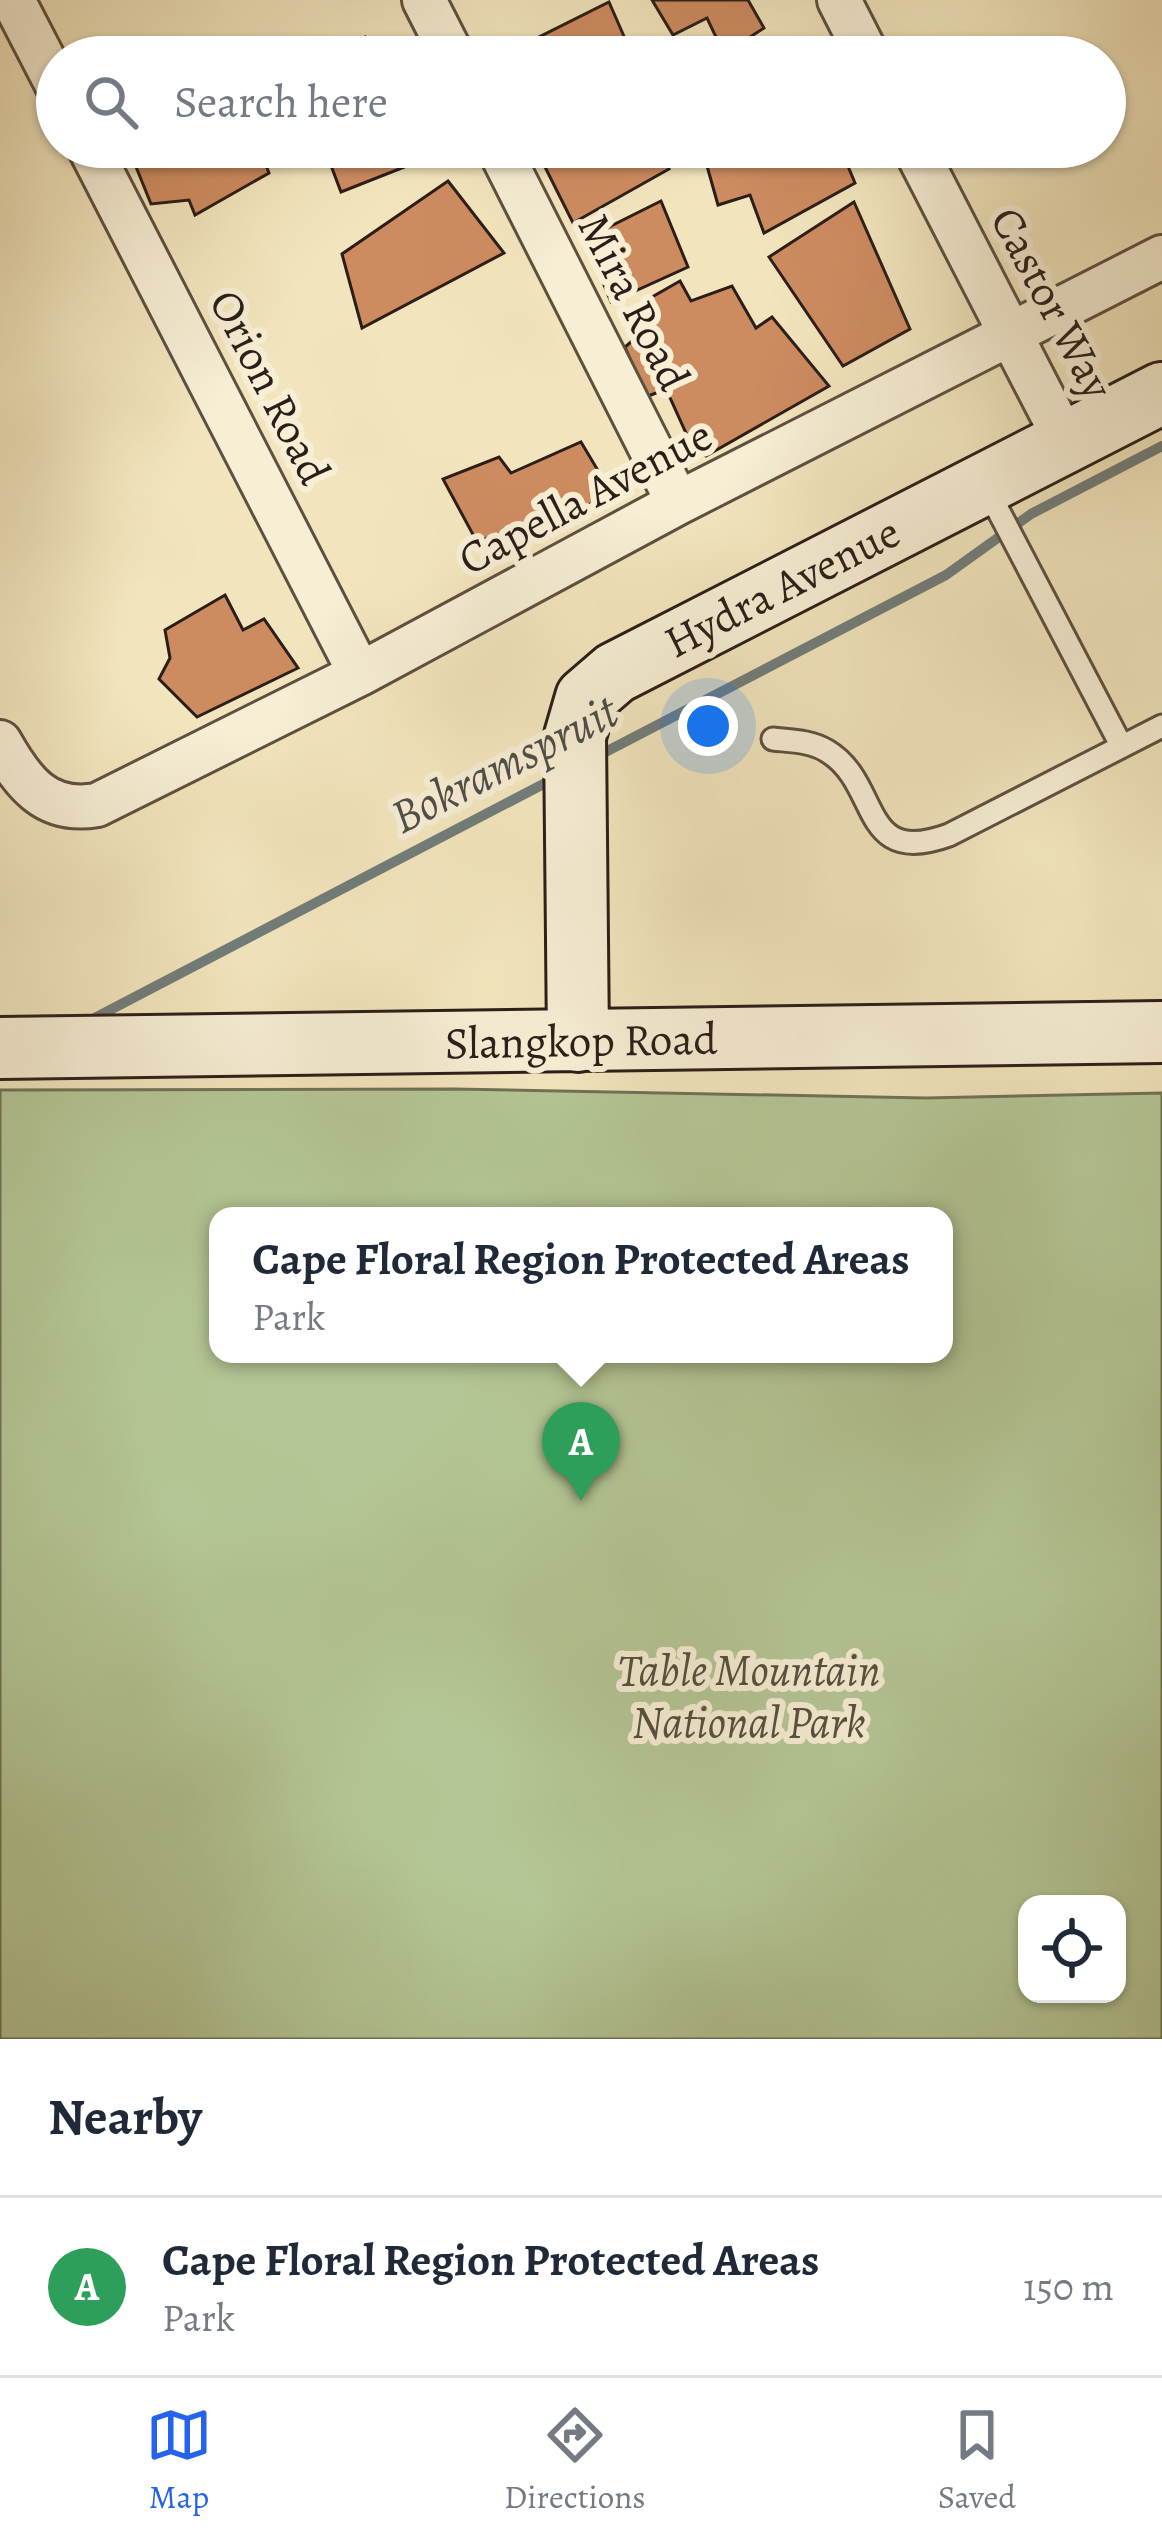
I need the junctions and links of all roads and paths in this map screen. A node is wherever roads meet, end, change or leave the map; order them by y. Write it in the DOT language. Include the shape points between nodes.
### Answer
graph roads {
  1 [pos="13,0"];
  2 [pos="424,0"];
  3 [pos="839,0"];
  4 [pos="442,36"];
  5 [pos="857,36"];
  6 [pos="36,44"];
  7 [pos="100,168"];
  8 [pos="509,168"];
  9 [pos="925,168"];
  10 [pos="1162,257"];
  11 [pos="1010,334"];
  12 [pos="1162,393"];
  13 [pos="1066,442"];
  14 [pos="990,496"];
  15 [pos="678,503"];
  16 [pos="360,674"];
  17 [pos="1162,726"];
  18 [pos="772,739"];
  19 [pos="0,742"];
  20 [pos="1121,745"];
  21 [pos="1162,1031"];
  22 [pos="578,1041"];
  23 [pos="0,1048"];
  1 -- 6 [label="street"];
  2 -- 4 [label="street"];
  3 -- 5 [label="street"];
  7 -- 16 [label="street, Orion Road"];
  8 -- 15 [label="street, Mira Road"];
  9 -- 11 [label="street, Castor Way"];
  10 -- 11 [label="street, Capella Avenue"];
  11 -- 13 [label="street, Castor Way"];
  11 -- 15 [label="street, Capella Avenue"];
  12 -- 13 [label="main road, Hydra Avenue"];
  13 -- 14 [label="main road, Hydra Avenue"];
  14 -- 20 [label="lane"];
  14 -- 22 [label="main road, Hydra Avenue" via="615,673 586,698 575,736"];
  15 -- 16 [label="street, Capella Avenue"];
  16 -- 19 [label="street, Capella Avenue" via="97,805 51,803 29,787"];
  17 -- 20 [label="lane"];
  18 -- 20 [label="lane" via="828,751 880,825 908,845 949,835"];
  21 -- 22 [label="main road, Slangkop Road"];
  22 -- 23 [label="main road, Slangkop Road"];
}
